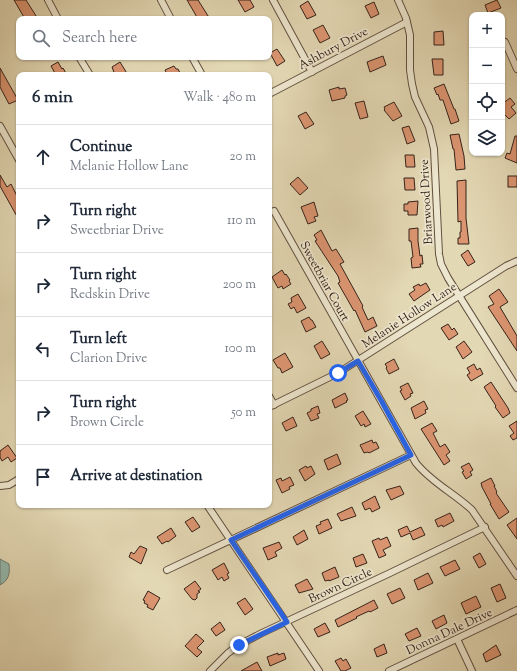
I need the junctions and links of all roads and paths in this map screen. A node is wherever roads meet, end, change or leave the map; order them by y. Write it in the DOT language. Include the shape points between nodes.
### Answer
graph roads {
  1 [pos="48,0"];
  2 [pos="161,0"];
  3 [pos="273,0"];
  4 [pos="398,0"];
  5 [pos="56,16"];
  6 [pos="169,16"];
  7 [pos="408,22"];
  8 [pos="505,42"];
  9 [pos="82,60"];
  10 [pos="194,60"];
  11 [pos="517,69"];
  12 [pos="88,72"];
  13 [pos="200,72"];
  14 [pos="312,72"];
  15 [pos="272,92"];
  16 [pos="0,126"];
  17 [pos="16,155"];
  18 [pos="274,211"];
  19 [pos="517,261"];
  20 [pos="459,296"];
  21 [pos="358,361"];
  22 [pos="517,388"];
  23 [pos="272,406"];
  24 [pos="411,455"];
  25 [pos="16,481"];
  26 [pos="0,486"];
  27 [pos="209,508"];
  28 [pos="485,527"];
  29 [pos="231,540"];
  30 [pos="167,570"];
  31 [pos="517,576"];
  32 [pos="517,610"];
  33 [pos="287,622"];
  34 [pos="457,639"];
  35 [pos="210,671"];
  36 [pos="319,671"];
  37 [pos="390,671"];
  38 [pos="472,671"];
  1 -- 5 [label="street"];
  2 -- 6 [label="street"];
  3 -- 14 [label="street"];
  4 -- 7 [label="street, Briarwood Drive"];
  7 -- 14 [label="street, Ashbury Drive"];
  7 -- 20 [label="street, Briarwood Drive" via="412,84 429,127 434,149 439,254 445,273"];
  8 -- 11 [label="street"];
  9 -- 12 [label="street"];
  10 -- 13 [label="street"];
  14 -- 15 [label="street, Ashbury Drive"];
  16 -- 17 [label="street"];
  18 -- 21 [label="street, Sweetbriar Court"];
  19 -- 20 [label="street, Melanie Hollow Lane"];
  20 -- 21 [label="street, Melanie Hollow Lane"];
  20 -- 22 [label="street, Briarwood Drive"];
  21 -- 23 [label="street, Melanie Hollow Lane"];
  21 -- 24 [label="street, Sweetbriar Court"];
  24 -- 28 [label="street, Sweetbriar Court" via="423,472 463,502"];
  24 -- 29 [label="street"];
  25 -- 26 [label="street" via="9,486"];
  27 -- 29 [label="street"];
  28 -- 31 [label="street, Sweetbriar Court"];
  28 -- 33 [label="street, Brown Circle"];
  29 -- 30 [label="street"];
  29 -- 33 [label="street"];
  32 -- 34 [label="street, Donna Dale Drive"];
  33 -- 35 [label="street, Brown Circle" via="239,645"];
  33 -- 36 [label="street"];
  34 -- 37 [label="street, Donna Dale Drive"];
  34 -- 38 [label="street"];
}
